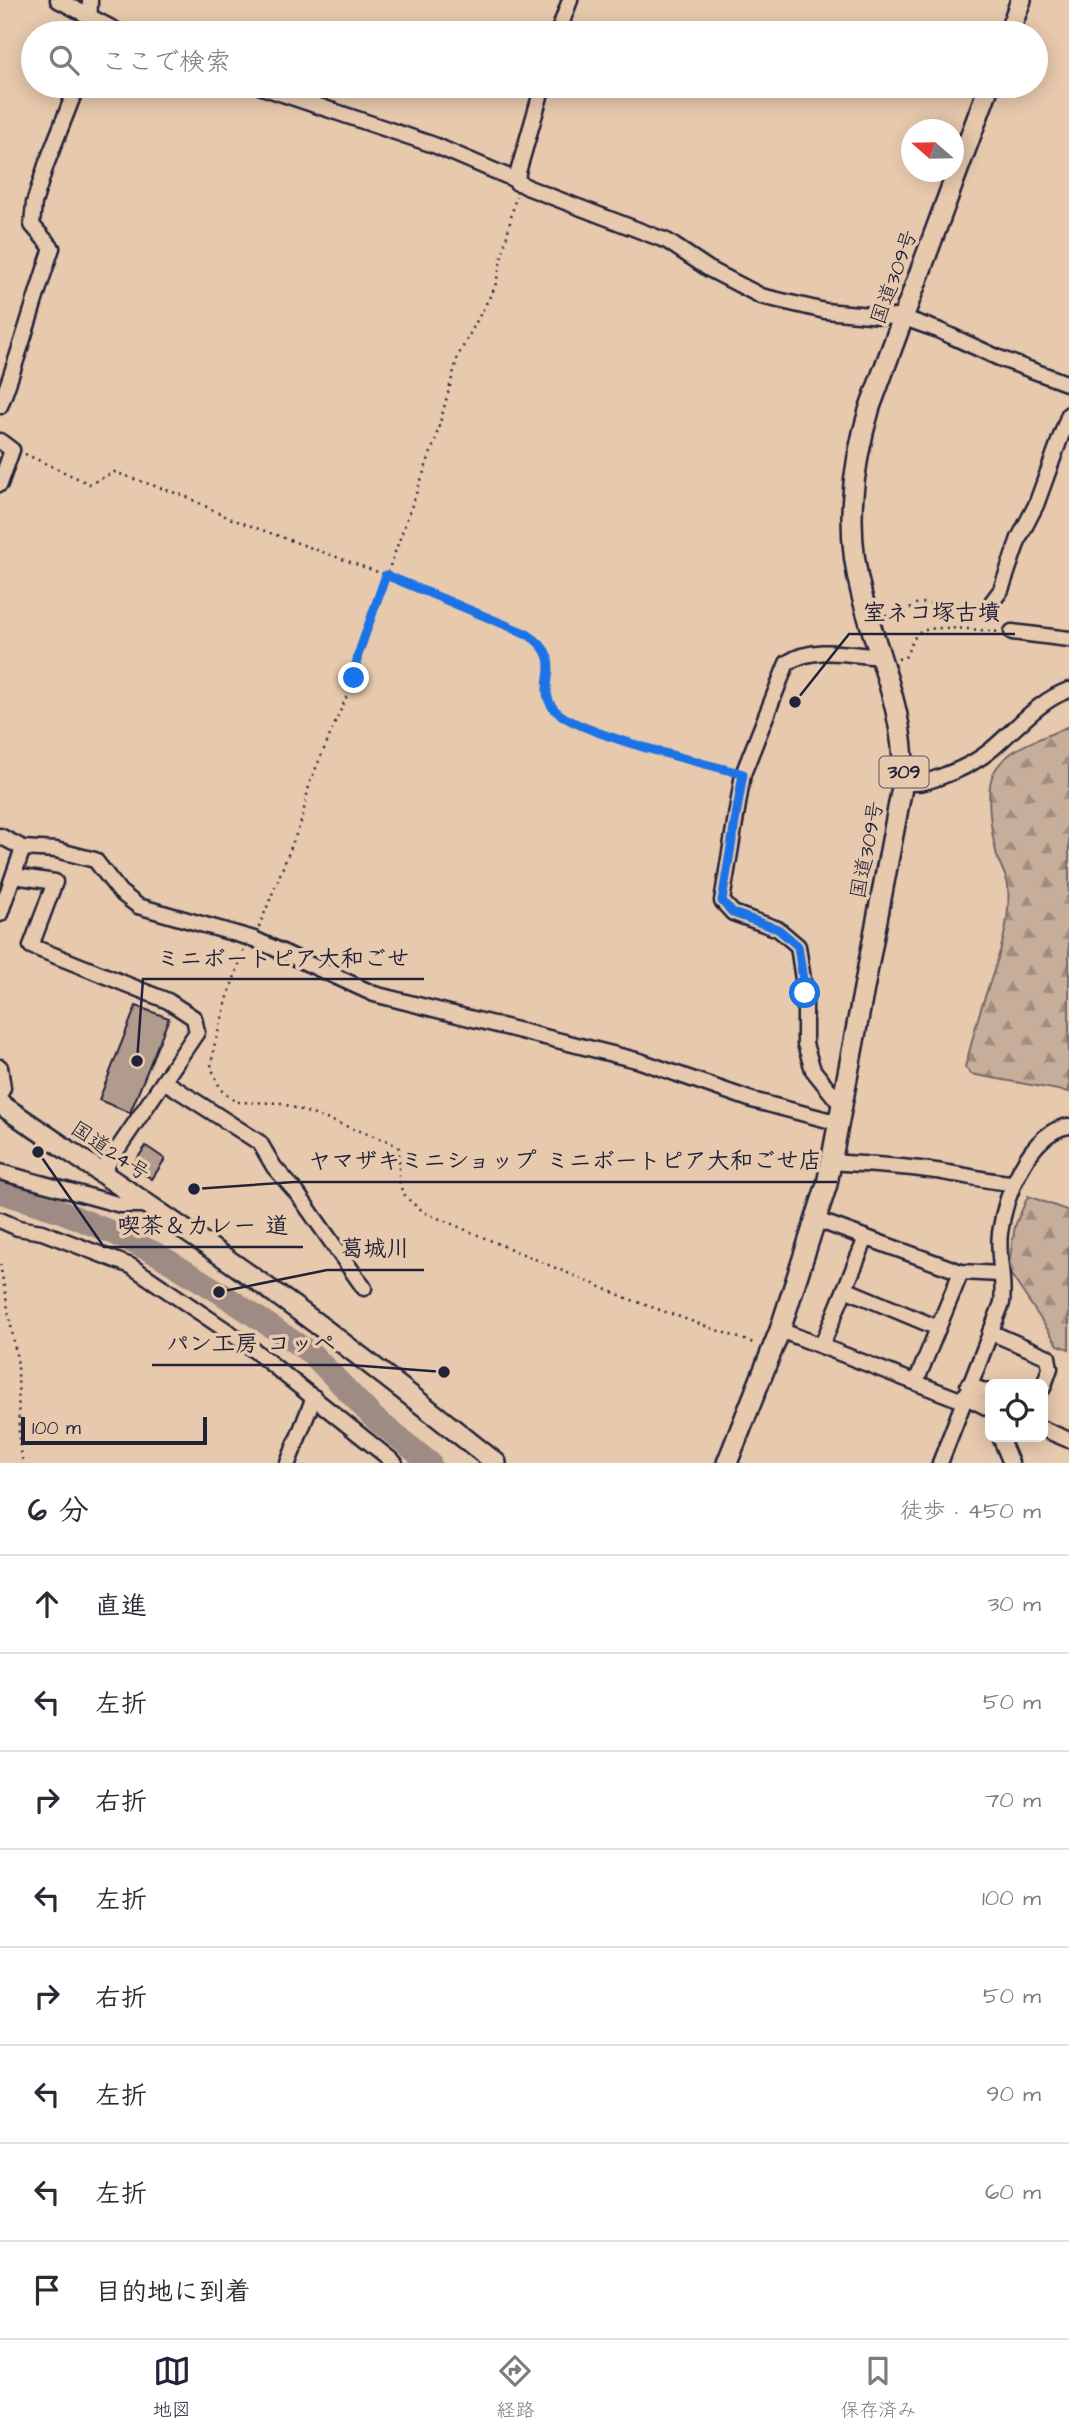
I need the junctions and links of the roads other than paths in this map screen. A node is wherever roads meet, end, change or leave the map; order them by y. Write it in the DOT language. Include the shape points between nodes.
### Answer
graph roads {
  1 [pos="58,0"];
  2 [pos="90,0"];
  3 [pos="570,0"];
  4 [pos="1021,0"];
  5 [pos="90,17"];
  6 [pos="90,21"];
  7 [pos="98,21"];
  8 [pos="562,21"];
  9 [pos="1013,21"];
  10 [pos="72,98"];
  11 [pos="295,98"];
  12 [pos="540,98"];
  13 [pos="985,98"];
  14 [pos="517,183"];
  15 [pos="904,318"];
  16 [pos="1069,384"];
  17 [pos="0,406"];
  18 [pos="1069,414"];
  19 [pos="6,446"];
  20 [pos="0,484"];
  21 [pos="989,606"];
  22 [pos="1012,632"];
  23 [pos="1069,639"];
  24 [pos="883,660"];
  25 [pos="1069,690"];
  26 [pos="903,782"];
  27 [pos="0,836"];
  28 [pos="23,848"];
  29 [pos="14,876"];
  30 [pos="0,915"];
  31 [pos="0,1068"];
  32 [pos="164,1081"];
  33 [pos="0,1094"];
  34 [pos="0,1104"];
  35 [pos="840,1114"];
  36 [pos="1069,1126"];
  37 [pos="833,1162"];
  38 [pos="0,1172"];
  39 [pos="102,1172"];
  40 [pos="1013,1183"];
  41 [pos="151,1205"];
  42 [pos="0,1220"];
  43 [pos="817,1220"];
  44 [pos="866,1238"];
  45 [pos="961,1272"];
  46 [pos="1000,1274"];
  47 [pos="364,1288"];
  48 [pos="845,1289"];
  49 [pos="938,1328"];
  50 [pos="780,1330"];
  51 [pos="990,1332"];
  52 [pos="822,1345"];
  53 [pos="1046,1379"];
  54 [pos="916,1382"];
  55 [pos="985,1393"];
  56 [pos="965,1394"];
  57 [pos="314,1397"];
  58 [pos="985,1407"];
  59 [pos="1048,1431"];
  60 [pos="1069,1440"];
  61 [pos="1002,1442"];
  62 [pos="288,1463"];
  63 [pos="395,1463"];
  64 [pos="496,1463"];
  65 [pos="727,1463"];
  66 [pos="940,1463"];
  67 [pos="1011,1463"];
  1 -- 5 [label="street"];
  2 -- 5 [label="street"];
  3 -- 8 [label="street"];
  4 -- 9 [label="highway"];
  5 -- 6 [label="street"];
  5 -- 7 [label="street"];
  10 -- 17 [label="street" via="34,203 32,225 52,247"];
  11 -- 14 [label="street" via="434,145"];
  12 -- 14 [label="street"];
  13 -- 15 [label="highway, 国道309号 / 309"];
  14 -- 15 [label="street" via="667,241 709,270 761,296 825,311"];
  15 -- 16 [label="street"];
  15 -- 24 [label="highway, 国道309号 / 309" via="870,407 853,484 851,533 858,575"];
  18 -- 21 [label="street" via="1036,505"];
  19 -- 20 [label="street"];
  22 -- 23 [label="street"];
  24 -- 26 [label="highway, 国道309号 / 309" via="903,738"];
  24 -- 35 [label="street" via="811,652 788,663 743,774 722,901 733,913 778,929 798,946 805,993 805,1044 813,1070"];
  25 -- 26 [label="street" via="969,764 930,781"];
  26 -- 35 [label="highway, 国道309号 / 309"];
  27 -- 28 [label="street"];
  28 -- 29 [label="street"];
  28 -- 35 [label="street" via="95,860 120,892 138,906 254,939 374,994 640,1061 752,1100"];
  29 -- 30 [label="street"];
  29 -- 32 [label="street" via="55,882 31,946 167,1001 194,1018 197,1032"];
  31 -- 33 [label="street"];
  32 -- 39 [label="street"];
  32 -- 47 [label="street" via="260,1143"];
  34 -- 39 [label="highway, 国道24号"];
  35 -- 37 [label="highway, 国道309号 / 309"];
  36 -- 40 [label="street" via="1044,1136"];
  37 -- 40 [label="street"];
  37 -- 43 [label="highway, 国道309号 / 309"];
  38 -- 41 [label="street" via="121,1205"];
  39 -- 41 [label="highway, 国道24号"];
  40 -- 46 [label="street" via="1000,1233"];
  41 -- 64 [label="highway, 国道24号" via="297,1308"];
  42 -- 57 [label="street" via="131,1266 245,1343"];
  43 -- 44 [label="street"];
  43 -- 50 [label="highway, 国道309号 / 309"];
  44 -- 45 [label="street"];
  44 -- 48 [label="street"];
  45 -- 46 [label="street"];
  45 -- 49 [label="street"];
  46 -- 51 [label="street" via="1002,1303"];
  48 -- 49 [label="street"];
  48 -- 52 [label="street"];
  49 -- 54 [label="street"];
  50 -- 52 [label="street"];
  50 -- 65 [label="highway, 国道309号 / 309"];
  51 -- 53 [label="street" via="1048,1357"];
  51 -- 56 [label="street"];
  52 -- 54 [label="street"];
  54 -- 56 [label="street"];
  55 -- 56 [label="street"];
  56 -- 58 [label="street"];
  56 -- 66 [label="street"];
  57 -- 62 [label="street"];
  57 -- 63 [label="street"];
  59 -- 60 [label="street"];
  61 -- 67 [label="street"];
}
